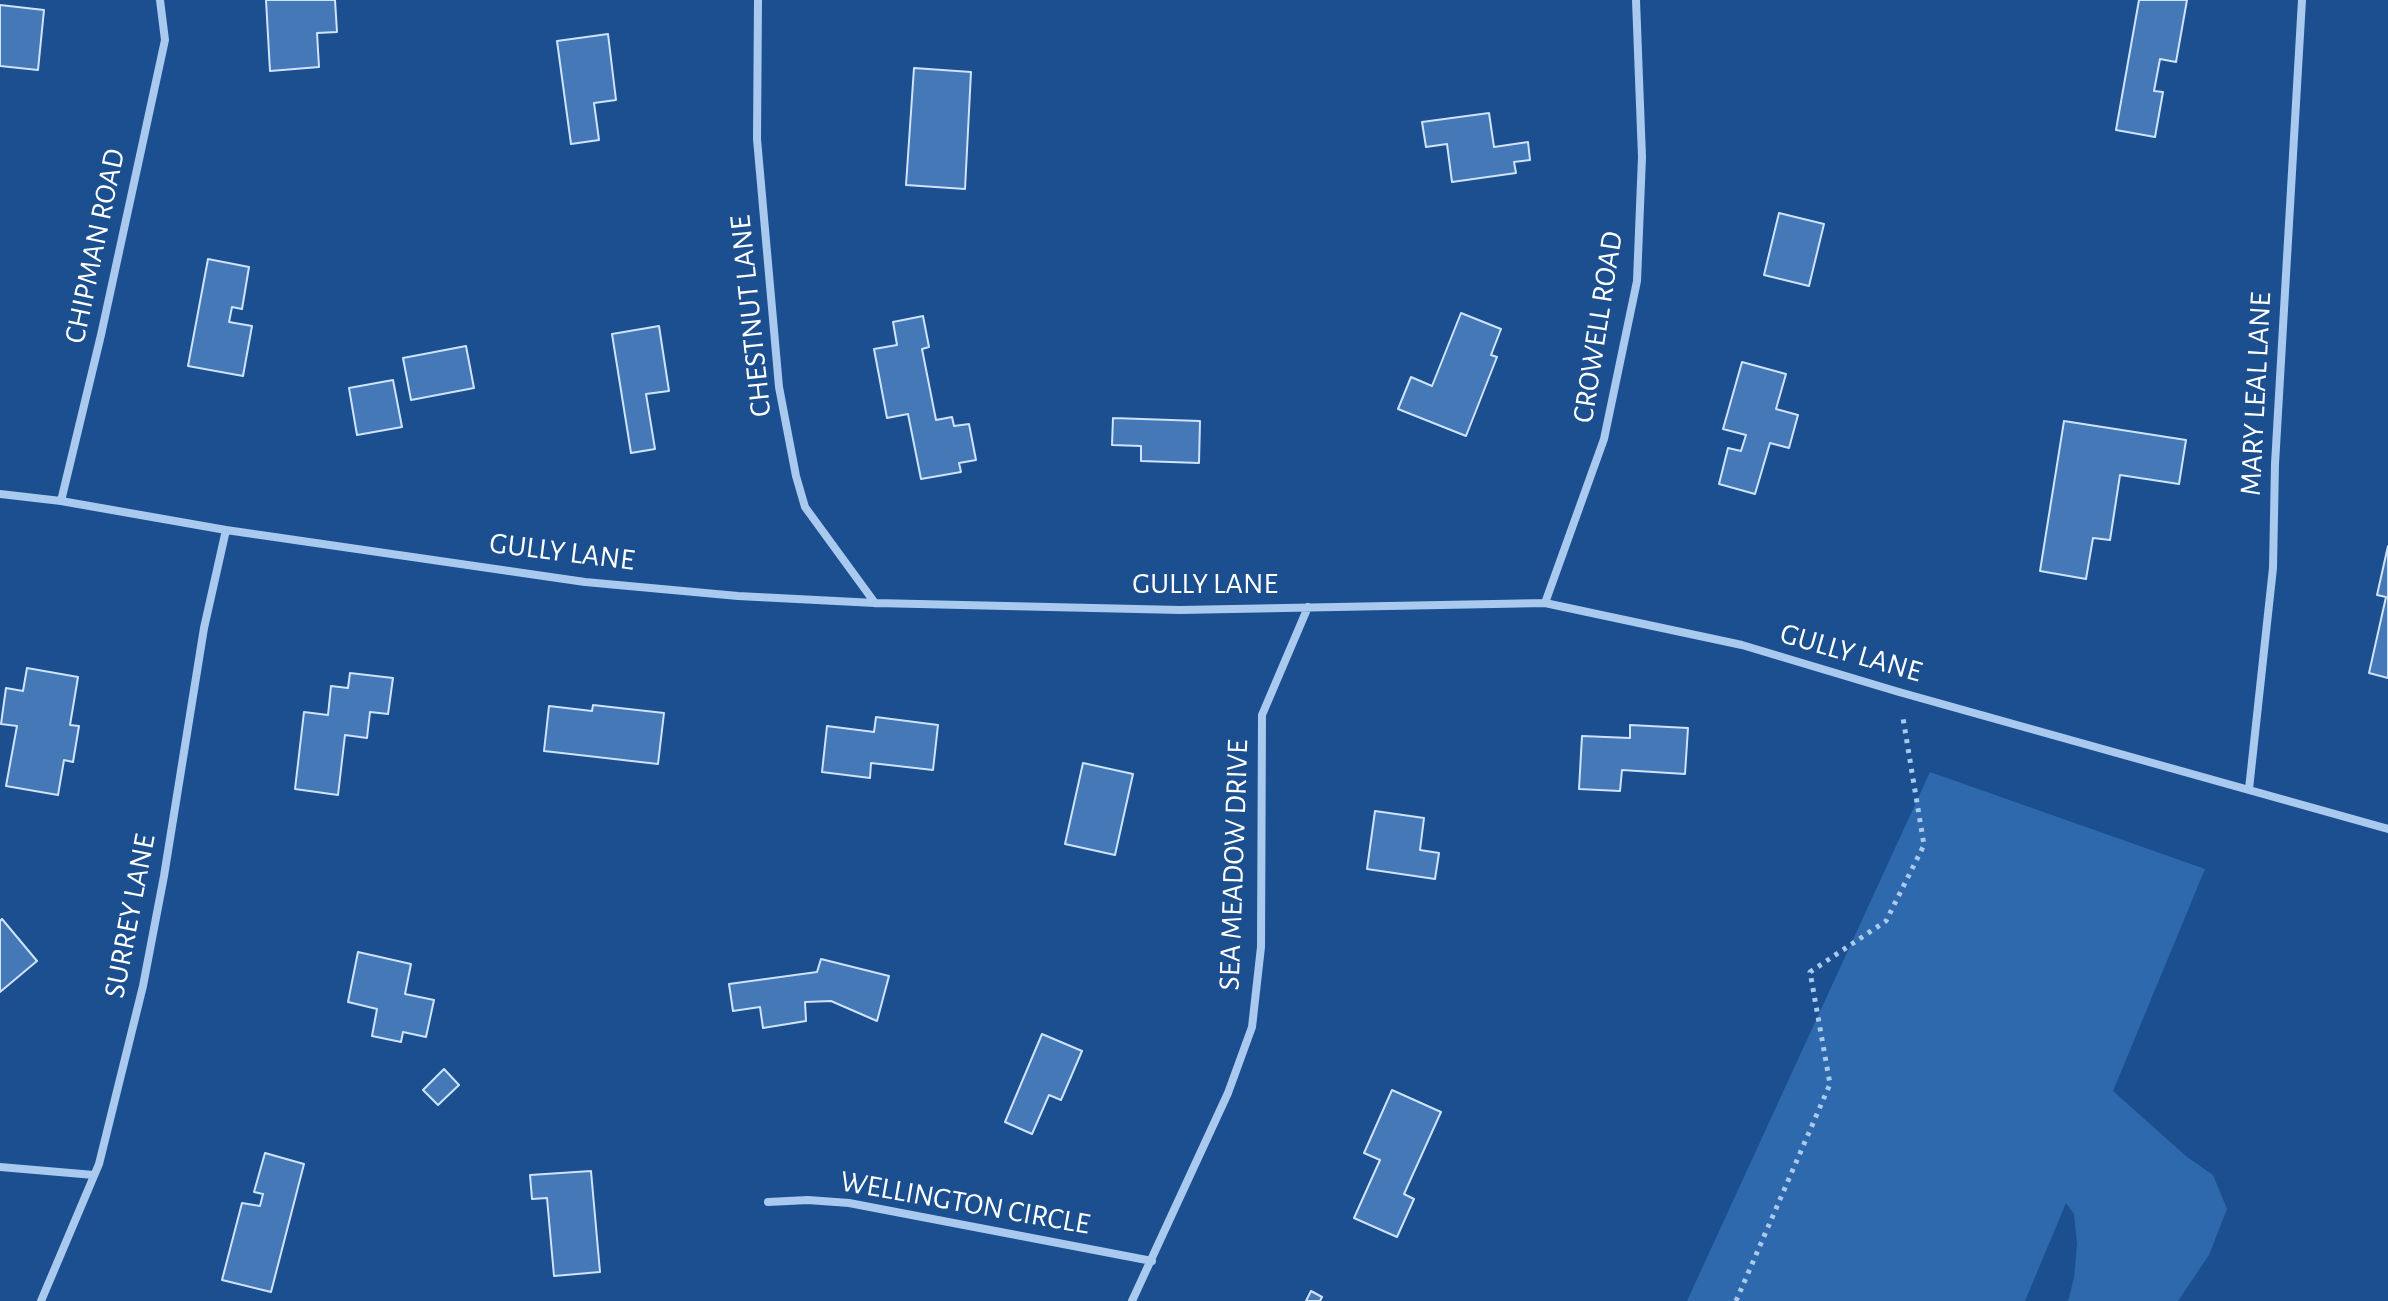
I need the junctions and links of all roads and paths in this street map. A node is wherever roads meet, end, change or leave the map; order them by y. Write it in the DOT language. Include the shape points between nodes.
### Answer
graph roads {
  1 [pos="160,0"];
  2 [pos="758,0"];
  3 [pos="1636,0"];
  4 [pos="2302,0"];
  5 [pos="0,494"];
  6 [pos="61,501"];
  7 [pos="226,530"];
  8 [pos="875,603"];
  9 [pos="1545,603"];
  10 [pos="1308,607"];
  11 [pos="1899,692"];
  12 [pos="2249,789"];
  13 [pos="2388,829"];
  14 [pos="0,1167"];
  15 [pos="94,1175"];
  16 [pos="768,1202"];
  17 [pos="1152,1261"];
  18 [pos="41,1301"];
  19 [pos="1132,1301"];
  20 [pos="1736,1301"];
  1 -- 6 [label="street, CHIPMAN ROAD" via="165,40"];
  2 -- 8 [label="street, CHESTNUT LANE" via="759,154 779,387 796,476 805,507"];
  3 -- 9 [label="street, CROWELL ROAD" via="1642,157 1637,281 1604,439"];
  4 -- 12 [label="street, MARY LEAL LANE" via="2273,568"];
  5 -- 6 [label="street, GULLY LANE"];
  6 -- 7 [label="street, GULLY LANE"];
  7 -- 8 [label="street, GULLY LANE" via="585,582"];
  7 -- 15 [label="street, SURREY LANE" via="204,628 143,986"];
  8 -- 10 [label="street, GULLY LANE" via="1180,610"];
  9 -- 10 [label="street, GULLY LANE"];
  9 -- 11 [label="street, GULLY LANE" via="1742,645"];
  10 -- 17 [label="street, SEA MEADOW DRIVE" via="1262,715 1261,947 1252,1027"];
  11 -- 12 [label="street, GULLY LANE"];
  11 -- 20 [label="path" via="1924,845 1886,921 1810,972 1830,1084"];
  12 -- 13 [label="street, GULLY LANE"];
  14 -- 15 [label="street"];
  15 -- 18 [label="street, SURREY LANE"];
  16 -- 17 [label="street, WELLINGTON CIRCLE" via="849,1203"];
  17 -- 19 [label="street, SEA MEADOW DRIVE"];
}
